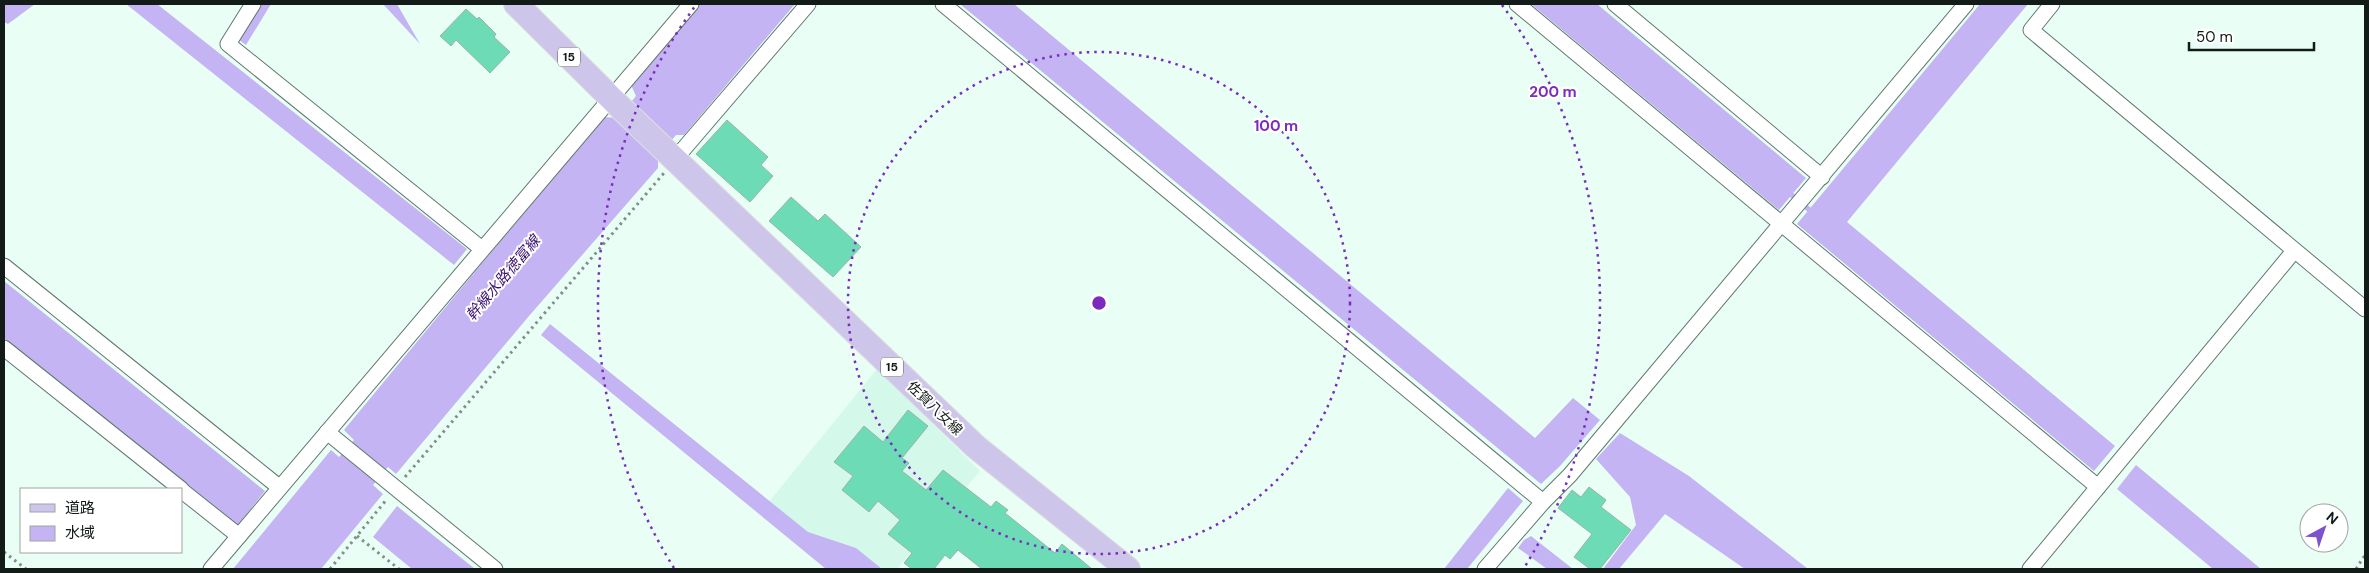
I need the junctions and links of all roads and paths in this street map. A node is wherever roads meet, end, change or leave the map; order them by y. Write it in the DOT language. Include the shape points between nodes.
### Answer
graph roads {
  1 [pos="253,4"];
  2 [pos="516,4"];
  3 [pos="691,4"];
  4 [pos="808,4"];
  5 [pos="943,4"];
  6 [pos="1517,4"];
  7 [pos="1614,4"];
  8 [pos="1966,4"];
  9 [pos="2052,4"];
  10 [pos="616,104"];
  11 [pos="671,156"];
  12 [pos="1822,177"];
  13 [pos="1782,224"];
  14 [pos="482,249"];
  15 [pos="2294,251"];
  16 [pos="4,266"];
  17 [pos="2365,309"];
  18 [pos="4,348"];
  19 [pos="332,436"];
  20 [pos="391,484"];
  21 [pos="279,487"];
  22 [pos="2098,487"];
  23 [pos="180,488"];
  24 [pos="182,490"];
  25 [pos="1543,502"];
  26 [pos="239,536"];
  27 [pos="357,536"];
  28 [pos="4,552"];
  29 [pos="2365,555"];
  30 [pos="26,569"];
  31 [pos="212,569"];
  32 [pos="330,569"];
  33 [pos="399,569"];
  34 [pos="495,569"];
  35 [pos="1128,569"];
  36 [pos="1485,569"];
  37 [pos="2030,569"];
  38 [pos="2356,569"];
  1 -- 14 [label="street" via="228,44"];
  2 -- 10 [label="main road, 15"];
  3 -- 10 [label="street"];
  4 -- 11 [label="street"];
  5 -- 25 [label="street"];
  6 -- 13 [label="street"];
  7 -- 12 [label="street"];
  8 -- 12 [label="street"];
  9 -- 15 [label="street" via="2031,30"];
  10 -- 11 [label="main road, 15"];
  10 -- 14 [label="street"];
  11 -- 20 [label="path"];
  11 -- 35 [label="main road, 佐賀八女線 / 15" via="976,447"];
  12 -- 13 [label="street"];
  13 -- 22 [label="street"];
  13 -- 25 [label="street" via="1570,475"];
  14 -- 19 [label="street"];
  15 -- 17 [label="street"];
  15 -- 22 [label="street"];
  16 -- 21 [label="street"];
  18 -- 23 [label="street"];
  19 -- 20 [label="street"];
  19 -- 21 [label="street"];
  20 -- 27 [label="path"];
  20 -- 34 [label="street"];
  21 -- 26 [label="street"];
  22 -- 37 [label="street"];
  24 -- 26 [label="street"];
  25 -- 36 [label="street"];
  26 -- 31 [label="street"];
  27 -- 32 [label="path"];
  27 -- 33 [label="path"];
  28 -- 30 [label="path"];
  29 -- 38 [label="path"];
}
